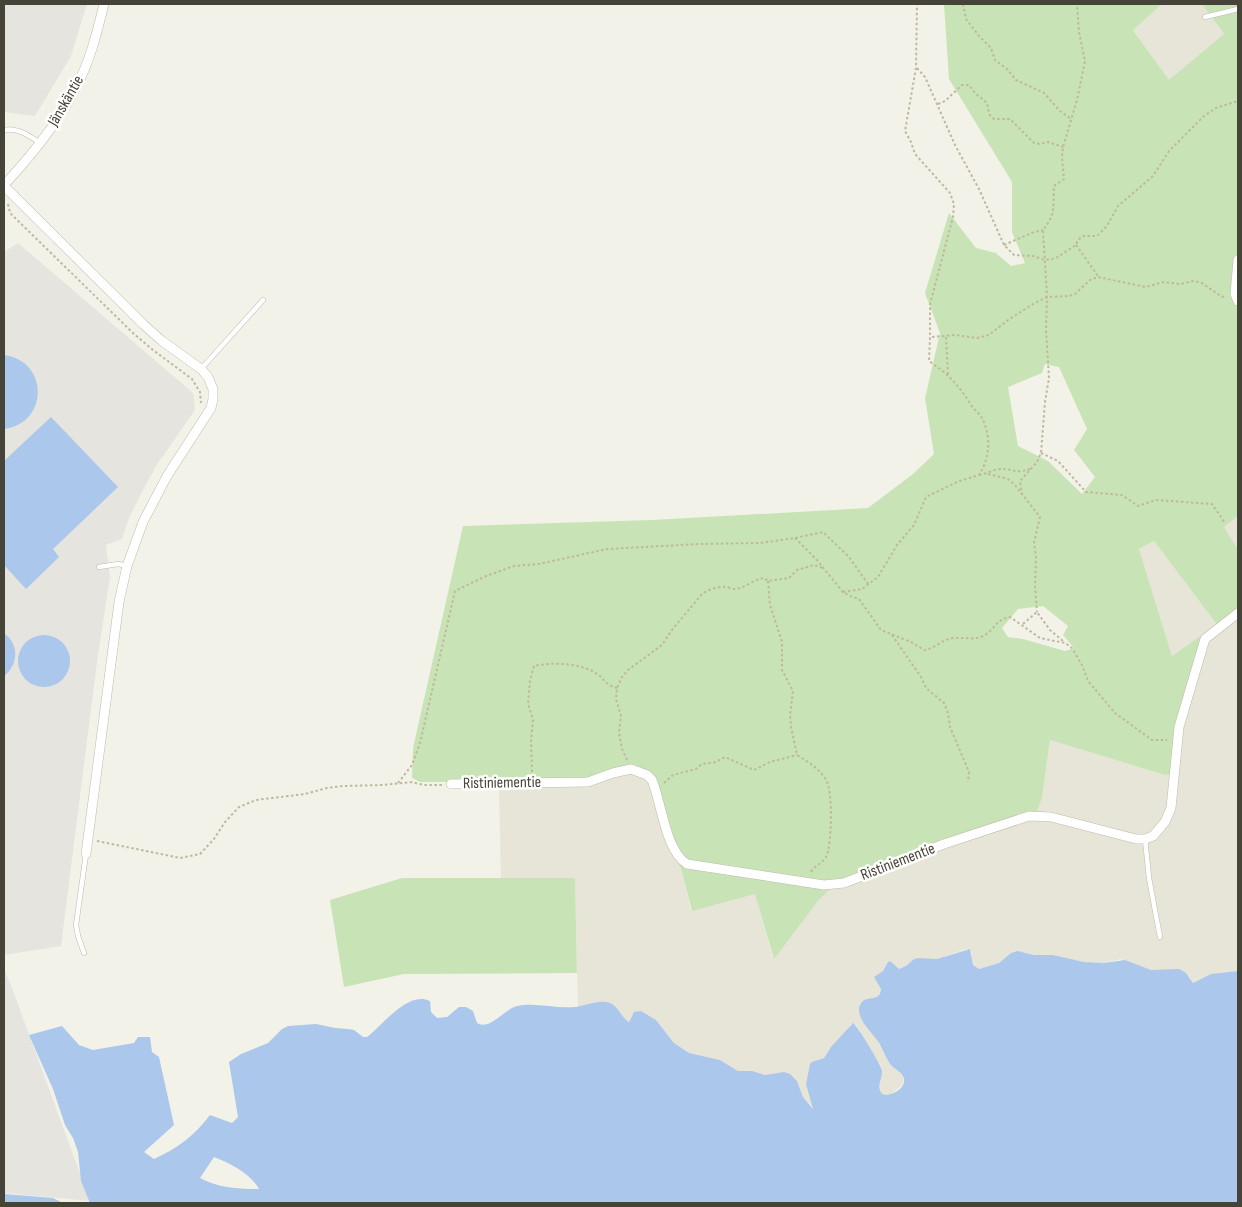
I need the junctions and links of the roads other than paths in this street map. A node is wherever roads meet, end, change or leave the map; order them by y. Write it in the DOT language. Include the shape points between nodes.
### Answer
graph roads {
  1 [pos="104,4"];
  2 [pos="1238,9"];
  3 [pos="1205,17"];
  4 [pos="4,130"];
  5 [pos="40,143"];
  6 [pos="4,185"];
  7 [pos="1238,260"];
  8 [pos="1237,298"];
  9 [pos="263,300"];
  10 [pos="201,369"];
  11 [pos="127,566"];
  12 [pos="99,567"];
  13 [pos="1238,613"];
  14 [pos="450,784"];
  15 [pos="1145,839"];
  16 [pos="86,854"];
  17 [pos="1160,936"];
  18 [pos="84,953"];
  1 -- 5 [label="street, Jänskäntie" via="81,77"];
  2 -- 3 [label="lane"];
  4 -- 5 [label="lane" via="26,134"];
  5 -- 6 [label="street, Jänskäntie"];
  6 -- 10 [label="street" via="144,325"];
  7 -- 8 [label="street"];
  9 -- 10 [label="lane"];
  10 -- 11 [label="street" via="213,389 211,408 155,497"];
  11 -- 12 [label="lane"];
  11 -- 16 [label="street" via="119,602"];
  13 -- 15 [label="street" via="1205,639 1179,727 1171,808 1158,832"];
  14 -- 15 [label="street, Ristiniementie" via="588,782 631,769 647,775 654,786 680,860 687,864 824,885 844,883 944,844 1029,816 1051,816"];
  15 -- 17 [label="lane"];
  16 -- 18 [label="lane" via="76,924"];
}
